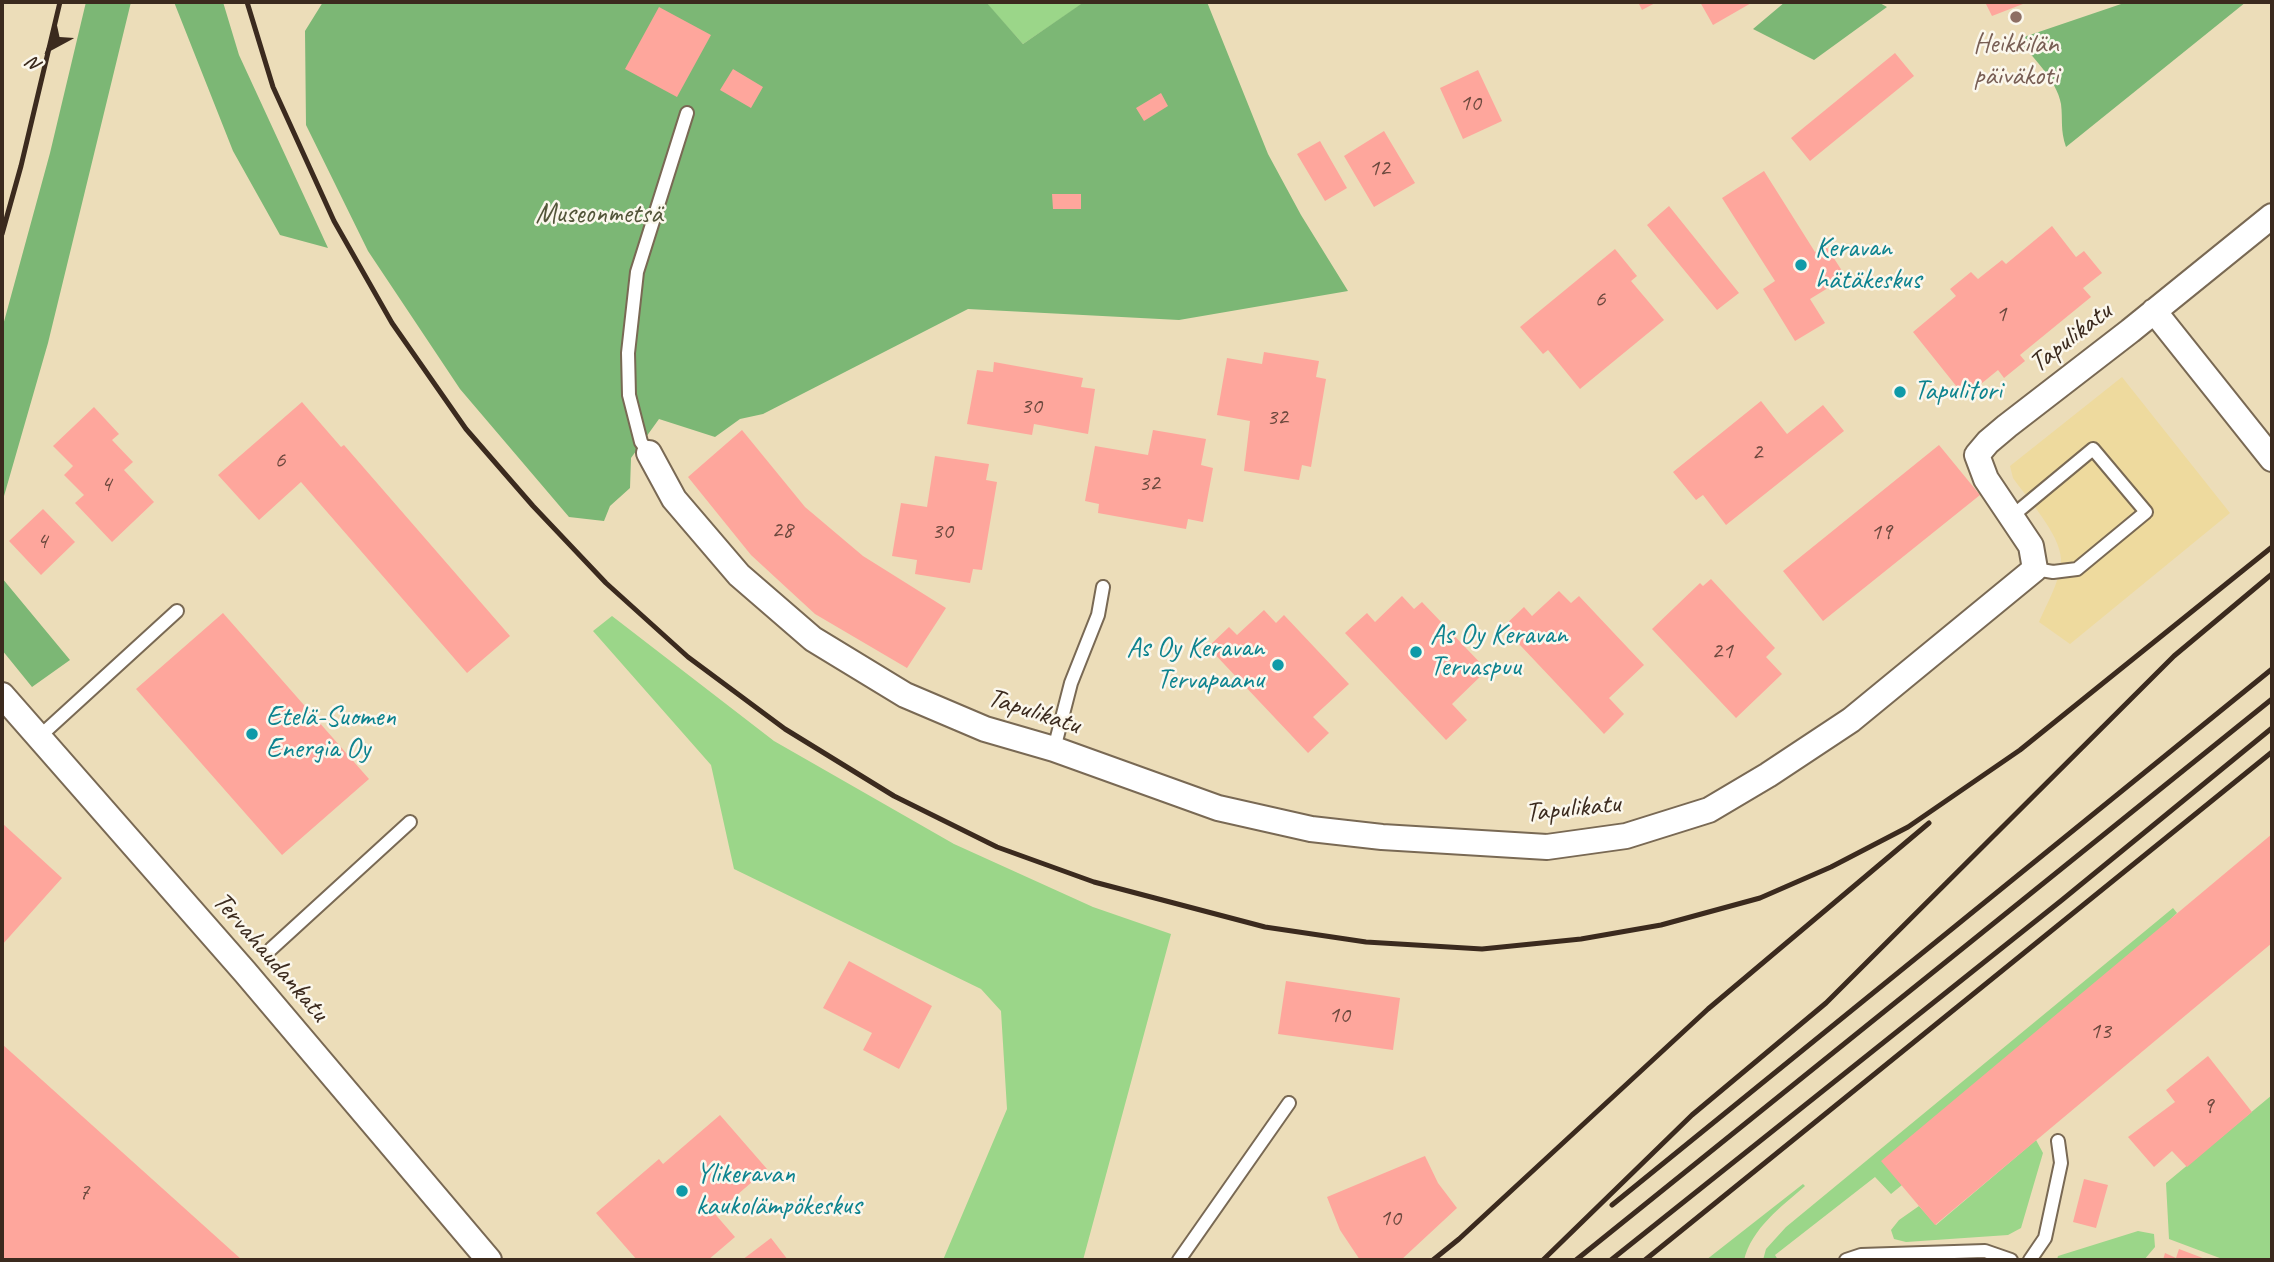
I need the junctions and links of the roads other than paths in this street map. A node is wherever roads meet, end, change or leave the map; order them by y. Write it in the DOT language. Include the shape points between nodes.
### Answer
graph roads {
  1 [pos="687,113"];
  2 [pos="2272,216"];
  3 [pos="2154,312"];
  4 [pos="649,453"];
  5 [pos="2272,460"];
  6 [pos="2011,517"];
  7 [pos="2035,569"];
  8 [pos="1103,587"];
  9 [pos="177,611"];
  10 [pos="2,695"];
  11 [pos="39,737"];
  12 [pos="1054,748"];
  13 [pos="410,821"];
  14 [pos="271,949"];
  15 [pos="1289,1103"];
  16 [pos="2058,1141"];
  17 [pos="489,1260"];
  18 [pos="1179,1260"];
  19 [pos="1846,1260"];
  20 [pos="2011,1260"];
  21 [pos="2030,1260"];
  1 -- 4 [label="lane" via="637,272 629,395 640,442"];
  2 -- 3 [label="street, Tapulikatu"];
  3 -- 5 [label="street"];
  3 -- 6 [label="street, Tapulikatu" via="2007,426 1977,455 1986,479"];
  4 -- 12 [label="street, Tapulikatu" via="674,499 739,575 813,639 905,695 985,729"];
  6 -- 7 [label="street, Tapulikatu" via="2031,546"];
  6 -- 7 [label="lane" via="2093,449 2146,512 2077,569"];
  7 -- 12 [label="street, Tapulikatu" via="1851,720 1779,768 1709,810 1626,836 1548,847 1382,838 1311,829 1218,808"];
  8 -- 12 [label="lane"];
  9 -- 11 [label="lane"];
  10 -- 11 [label="street, Tervahaudankatu"];
  11 -- 17 [label="street, Tervahaudankatu"];
  13 -- 14 [label="lane"];
  15 -- 18 [label="lane"];
  16 -- 21 [label="lane" via="2061,1163 2045,1238"];
  19 -- 20 [label="lane" via="1861,1255 1985,1251"];
}
